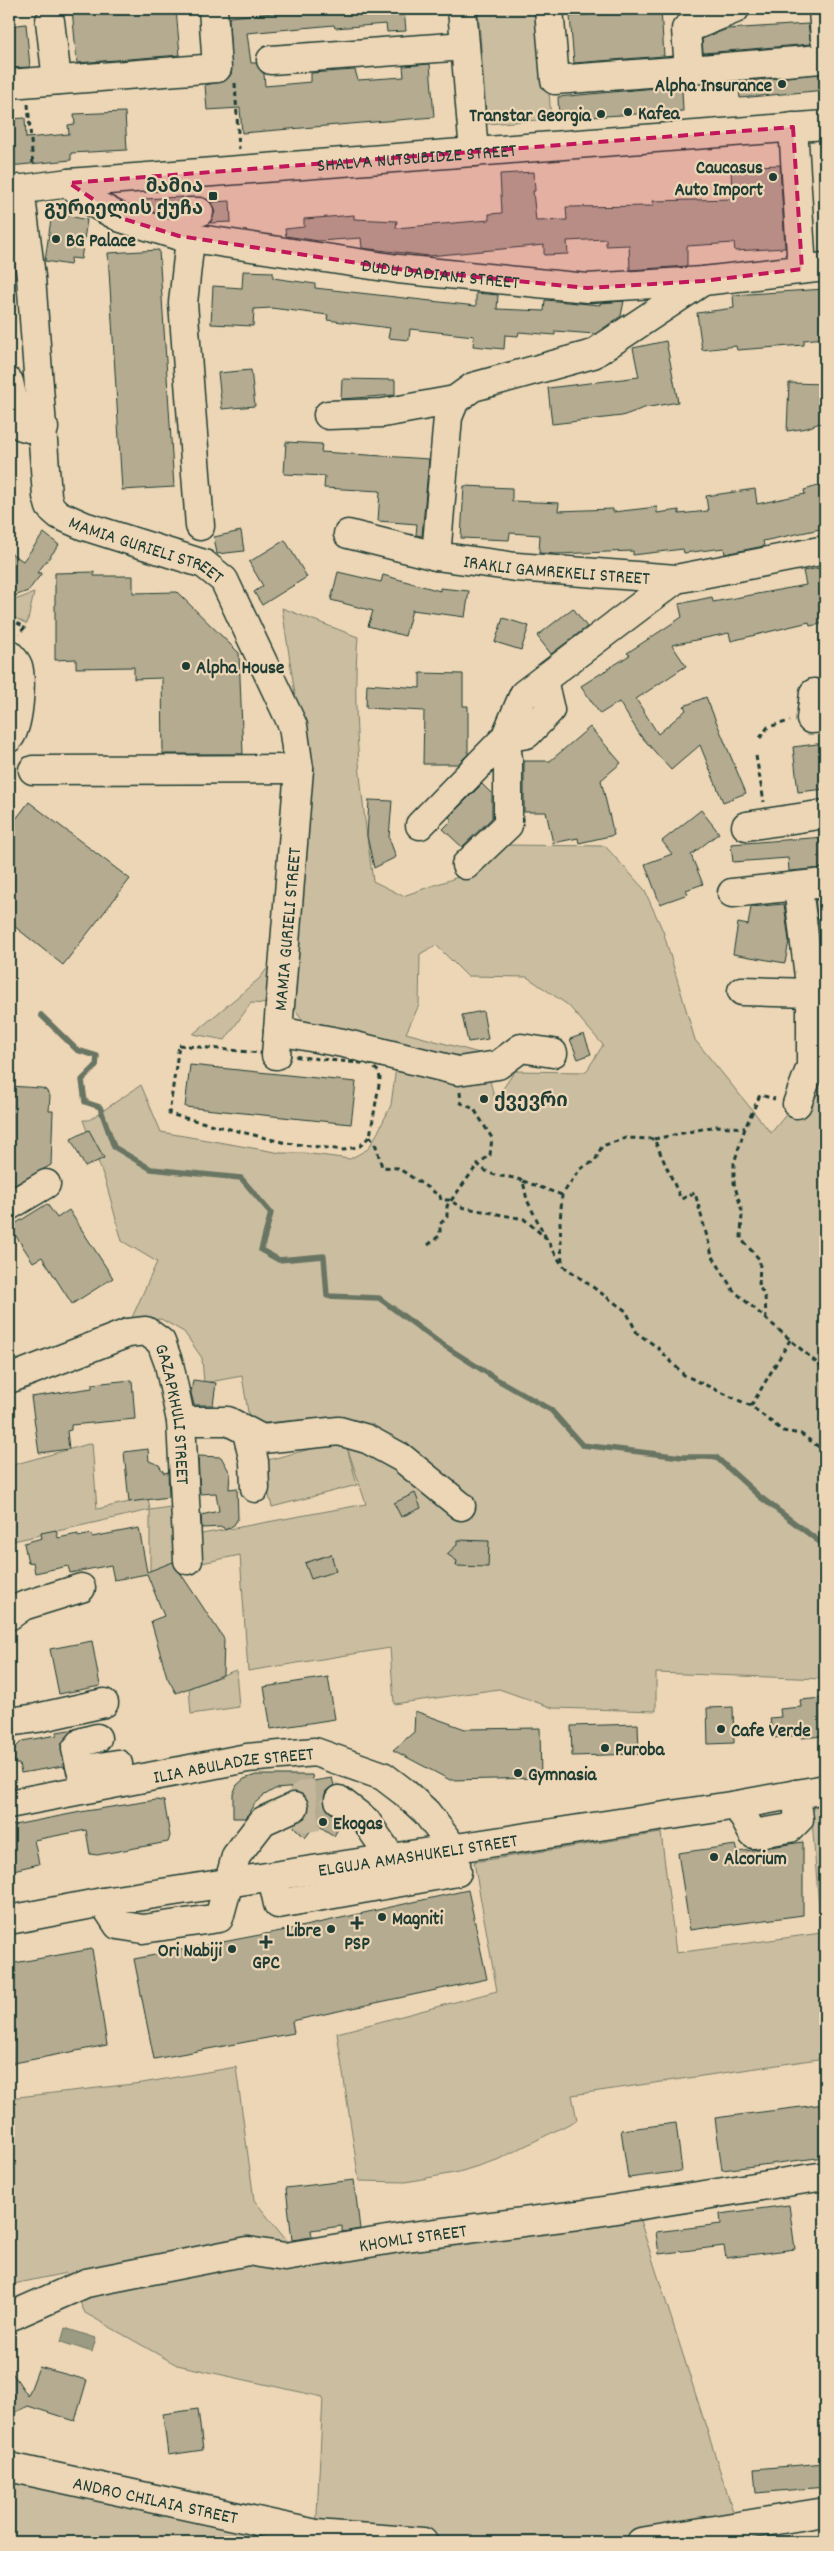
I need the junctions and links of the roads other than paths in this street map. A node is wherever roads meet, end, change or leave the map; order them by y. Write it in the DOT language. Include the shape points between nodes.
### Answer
graph roads {
  1 [pos="213,9"];
  2 [pos="462,9"];
  3 [pos="549,9"];
  4 [pos="735,9"];
  5 [pos="823,9"];
  6 [pos="50,21"];
  7 [pos="825,39"];
  8 [pos="465,46"];
  9 [pos="825,55"];
  10 [pos="272,60"];
  11 [pos="689,70"];
  12 [pos="57,80"];
  13 [pos="17,83"];
  14 [pos="825,125"];
  15 [pos="793,127"];
  16 [pos="474,152"];
  17 [pos="21,182"];
  18 [pos="69,183"];
  19 [pos="199,212"];
  20 [pos="185,237"];
  21 [pos="814,268"];
  22 [pos="703,281"];
  23 [pos="20,282"];
  24 [pos="9,382"];
  25 [pos="455,400"];
  26 [pos="328,415"];
  27 [pos="44,428"];
  28 [pos="200,526"];
  29 [pos="348,534"];
  30 [pos="825,550"];
  31 [pos="436,556"];
  32 [pos="676,579"];
  33 [pos="13,645"];
  34 [pos="814,693"];
  35 [pos="825,718"];
  36 [pos="9,738"];
  37 [pos="505,738"];
  38 [pos="299,769"];
  39 [pos="33,770"];
  40 [pos="825,814"];
  41 [pos="757,824"];
  42 [pos="420,825"];
  43 [pos="466,865"];
  44 [pos="825,883"];
  45 [pos="798,887"];
  46 [pos="732,893"];
  47 [pos="742,991"];
  48 [pos="811,993"];
  49 [pos="553,1053"];
  50 [pos="797,1104"];
  51 [pos="46,1184"];
  52 [pos="9,1206"];
  53 [pos="9,1379"];
  54 [pos="181,1421"];
  55 [pos="247,1432"];
  56 [pos="255,1488"];
  57 [pos="461,1506"];
  58 [pos="188,1560"];
  59 [pos="81,1588"];
  60 [pos="9,1616"];
  61 [pos="104,1703"];
  62 [pos="9,1722"];
  63 [pos="97,1738"];
  64 [pos="164,1774"];
  65 [pos="825,1789"];
  66 [pos="339,1800"];
  67 [pos="9,1804"];
  68 [pos="294,1807"];
  69 [pos="454,1849"];
  70 [pos="392,1859"];
  71 [pos="272,1877"];
  72 [pos="228,1883"];
  73 [pos="9,1920"];
  74 [pos="825,2176"];
  75 [pos="9,2317"];
  76 [pos="9,2467"];
  77 [pos="825,2512"];
  78 [pos="314,2538"];
  79 [pos="423,2542"];
  80 [pos="641,2542"];
  1 -- 12 [label="street" via="218,68"];
  2 -- 8 [label="street"];
  3 -- 11 [label="street" via="554,80"];
  4 -- 11 [label="street" via="686,29"];
  5 -- 7 [label="street"];
  6 -- 12 [label="street"];
  8 -- 10 [label="street"];
  8 -- 16 [label="street"];
  9 -- 11 [label="street" via="820,59"];
  12 -- 13 [label="street"];
  14 -- 15 [label="street, SHALVA NUTSUBIDZE STREET"];
  15 -- 16 [label="street, SHALVA NUTSUBIDZE STREET"];
  15 -- 21 [label="street"];
  16 -- 18 [label="street, SHALVA NUTSUBIDZE STREET"];
  17 -- 18 [label="street, SHALVA NUTSUBIDZE STREET"];
  17 -- 23 [label="street, MAMIA GURIELI STREET"];
  18 -- 20 [label="street, DUDU DADIANI STREET" via="95,204 121,218"];
  19 -- 20 [label="street" via="189,212"];
  20 -- 22 [label="street, DUDU DADIANI STREET" via="398,269 587,288"];
  20 -- 28 [label="street" via="183,303"];
  21 -- 22 [label="street, DUDU DADIANI STREET"];
  22 -- 25 [label="street" via="593,354 473,387"];
  23 -- 27 [label="street, MAMIA GURIELI STREET"];
  24 -- 27 [label="street" via="17,419 22,426"];
  25 -- 26 [label="street" via="383,413"];
  25 -- 31 [label="street, IRAKLI GAMREKELI STREET" via="448,417"];
  27 -- 38 [label="street, MAMIA GURIELI STREET" via="47,496 50,507 59,515 204,564 224,580 293,726"];
  29 -- 31 [label="street, IRAKLI GAMREKELI STREET"];
  30 -- 32 [label="street, IRAKLI GAMREKELI STREET"];
  31 -- 32 [label="street, IRAKLI GAMREKELI STREET" via="516,567"];
  32 -- 37 [label="street, IRAKLI GAMREKELI STREET" via="524,694"];
  33 -- 36 [label="street" via="20,676 16,723"];
  34 -- 35 [label="street" via="811,719"];
  37 -- 42 [label="street, IRAKLI GAMREKELI STREET"];
  37 -- 43 [label="street" via="508,825"];
  38 -- 39 [label="street"];
  38 -- 49 [label="street, MAMIA GURIELI STREET" via="277,1043 343,1043 458,1071 498,1065 521,1048"];
  40 -- 41 [label="street"];
  44 -- 45 [label="street"];
  45 -- 46 [label="street"];
  45 -- 48 [label="street"];
  47 -- 48 [label="street"];
  48 -- 50 [label="street" via="811,1066"];
  51 -- 52 [label="street"];
  53 -- 54 [label="street, GAZAPKHULI STREET" via="128,1333 146,1331 161,1342 167,1357"];
  54 -- 55 [label="street" via="228,1421"];
  54 -- 58 [label="street, GAZAPKHULI STREET"];
  55 -- 56 [label="street" via="254,1462"];
  55 -- 57 [label="street" via="262,1439 339,1431 368,1439 402,1458"];
  59 -- 60 [label="street" via="23,1606"];
  61 -- 62 [label="street"];
  63 -- 64 [label="street" via="82,1742 76,1749 80,1770 154,1758"];
  64 -- 67 [label="street, ILIA ABULADZE STREET"];
  64 -- 69 [label="street, ILIA ABULADZE STREET" via="247,1758 315,1752 384,1776 426,1812"];
  65 -- 69 [label="street, ELGUJA AMASHUKELI STREET"];
  66 -- 70 [label="street" via="366,1821"];
  68 -- 72 [label="street" via="263,1820 236,1856"];
  69 -- 70 [label="street, ELGUJA AMASHUKELI STREET"];
  69 -- 71 [label="street" via="457,1872 278,1904"];
  70 -- 71 [label="street, ELGUJA AMASHUKELI STREET"];
  71 -- 72 [label="street, ELGUJA AMASHUKELI STREET"];
  72 -- 73 [label="street, ELGUJA AMASHUKELI STREET"];
  74 -- 75 [label="street, KHOMLI STREET" via="285,2256 248,2251 86,2283"];
  76 -- 78 [label="street, ANDRO CHILAIA STREET"];
  77 -- 80 [label="street"];
  78 -- 79 [label="street, ANDRO CHILAIA STREET"];
}
